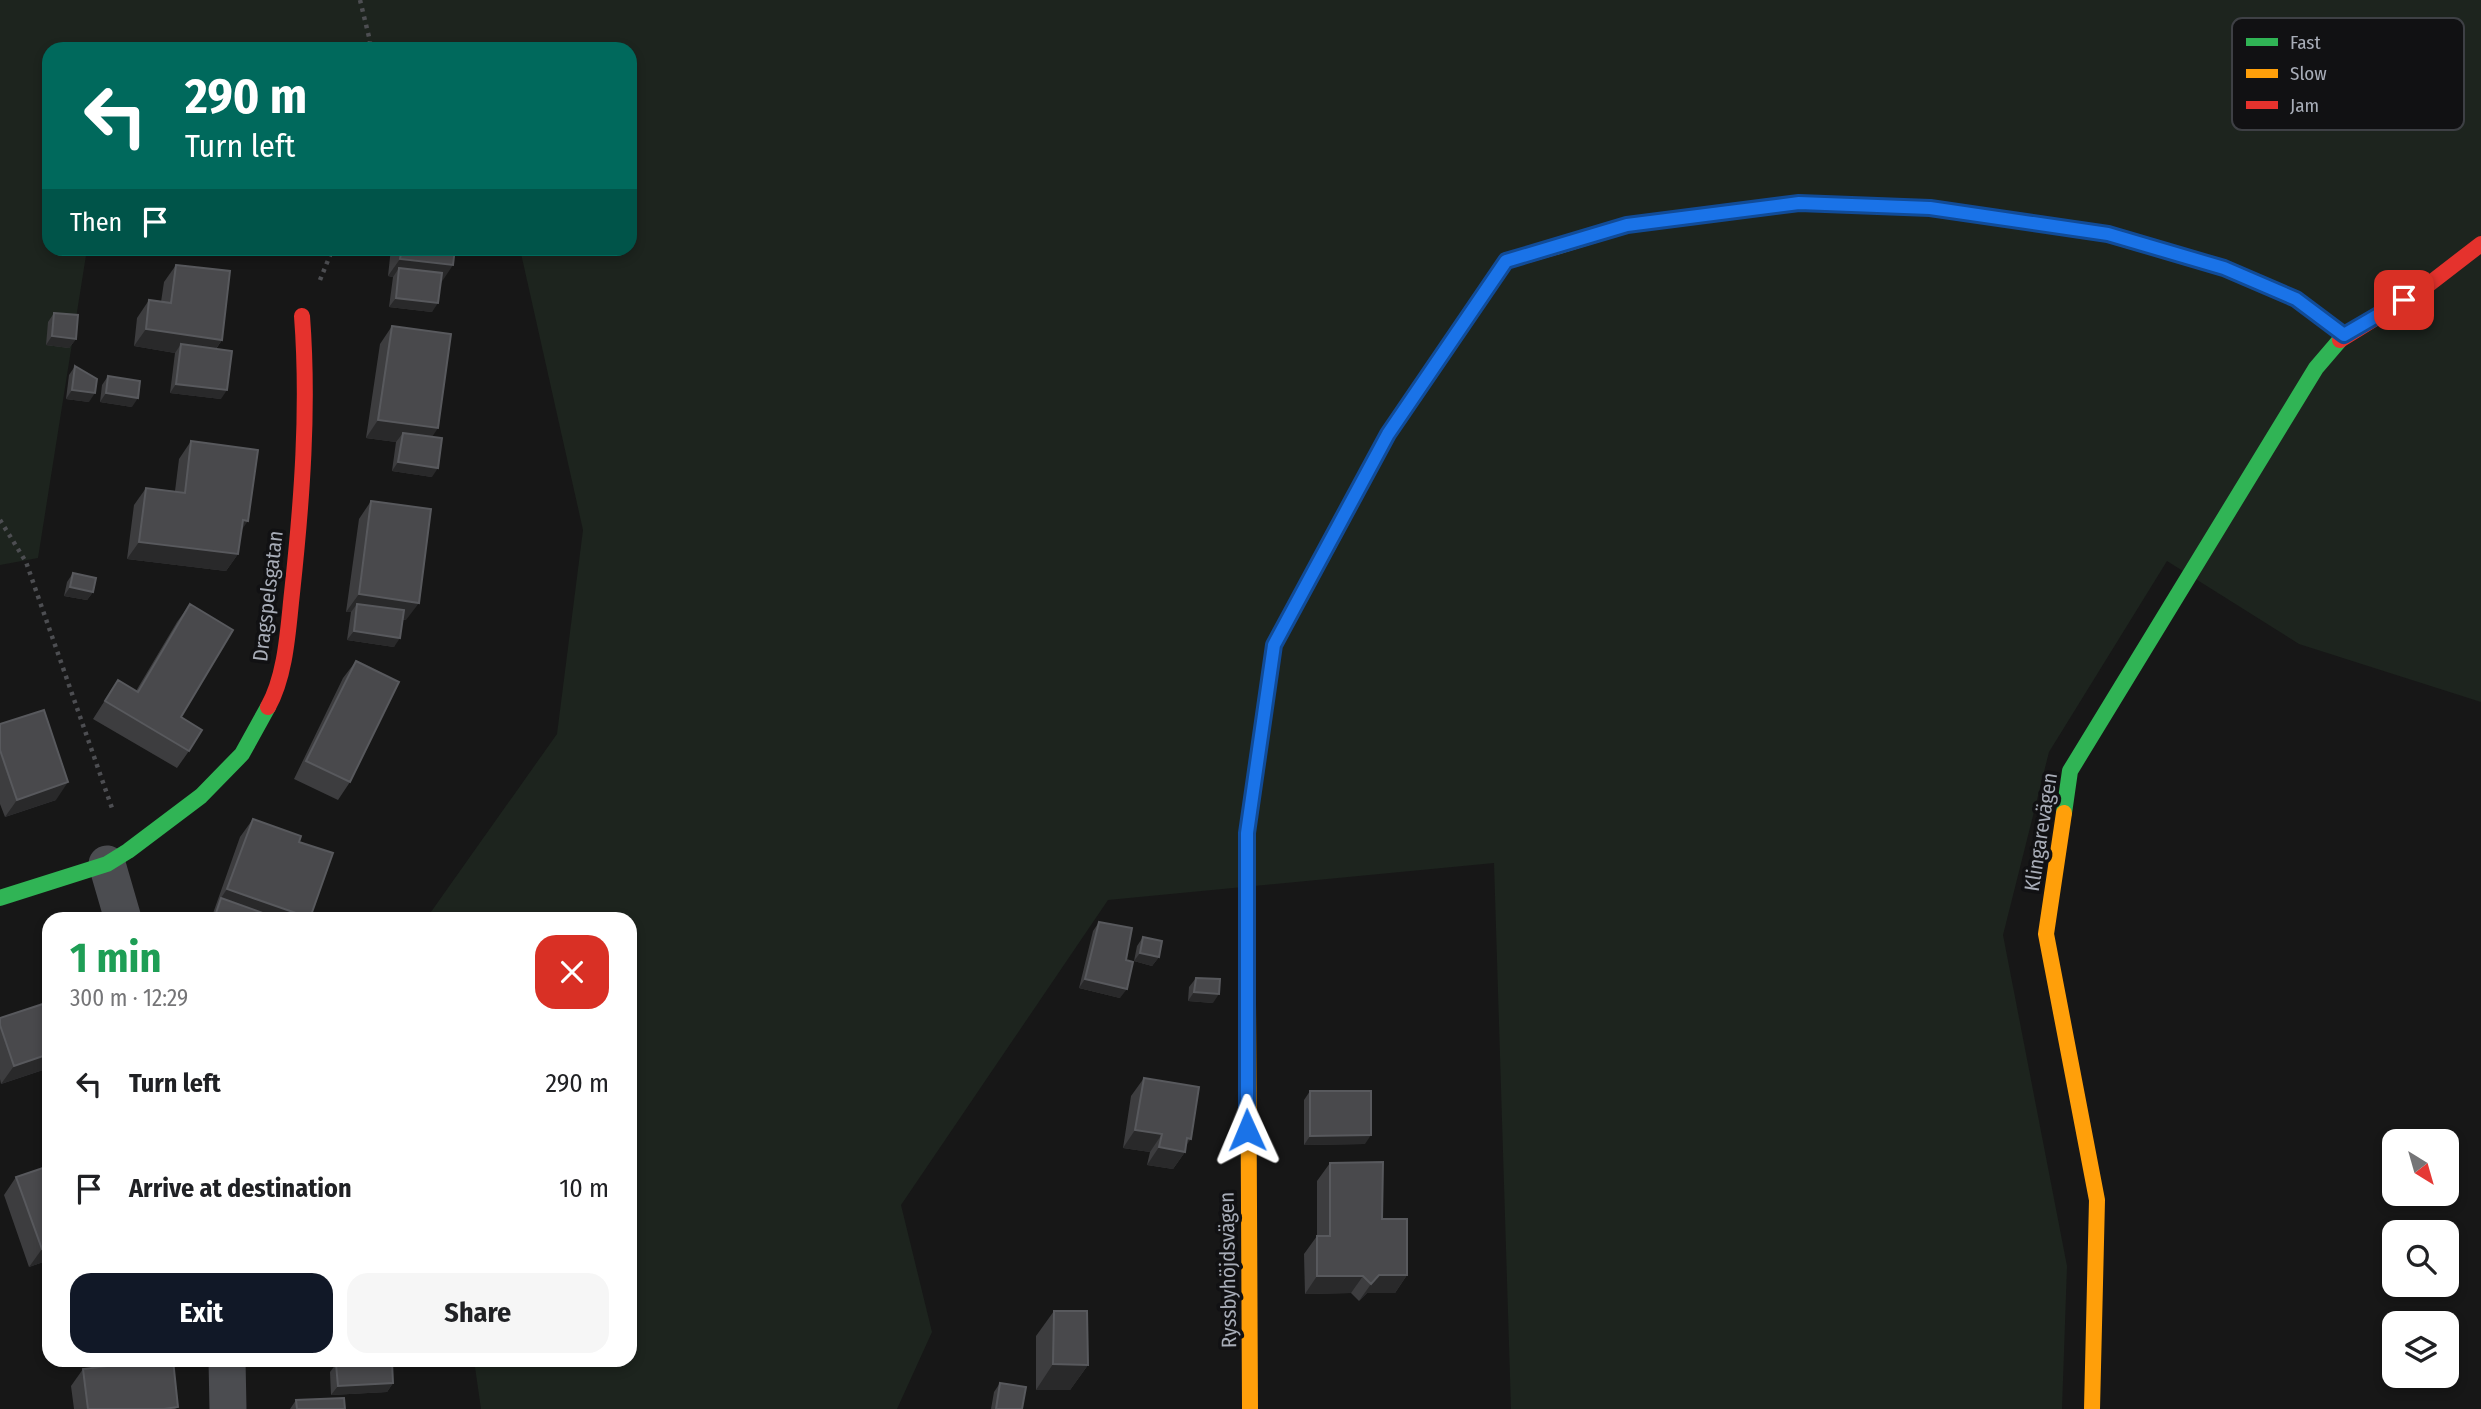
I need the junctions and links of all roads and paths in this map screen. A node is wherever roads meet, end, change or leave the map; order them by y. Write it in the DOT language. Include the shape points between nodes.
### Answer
graph roads {
  1 [pos="360,0"];
  2 [pos="370,42"];
  3 [pos="2481,244"];
  4 [pos="302,316"];
  5 [pos="2344,335"];
  6 [pos="0,520"];
  7 [pos="117,858"];
  8 [pos="0,898"];
  9 [pos="122,912"];
  10 [pos="227,1367"];
  11 [pos="228,1409"];
  12 [pos="1250,1409"];
  13 [pos="2092,1409"];
  1 -- 2 [label="path"];
  3 -- 5 [label="street, Klingarevägen" via="2424,288"];
  4 -- 7 [label="street, Dragspelsgatan" via="307,385 296,548 287,642 271,702 234,762 201,796"];
  5 -- 12 [label="street, Ryssbyhöjdsvägen" via="2296,299 2224,268 2108,234 1930,208 1799,203 1627,225 1506,261 1388,434 1274,645 1247,833"];
  5 -- 13 [label="street, Klingarevägen" via="2276,428 2070,771 2046,934 2097,1200"];
  6 -- 7 [label="path" via="26,562"];
  7 -- 8 [label="street, Dragspelsgatan"];
  7 -- 9 [label="street"];
  10 -- 11 [label="street"];
}
